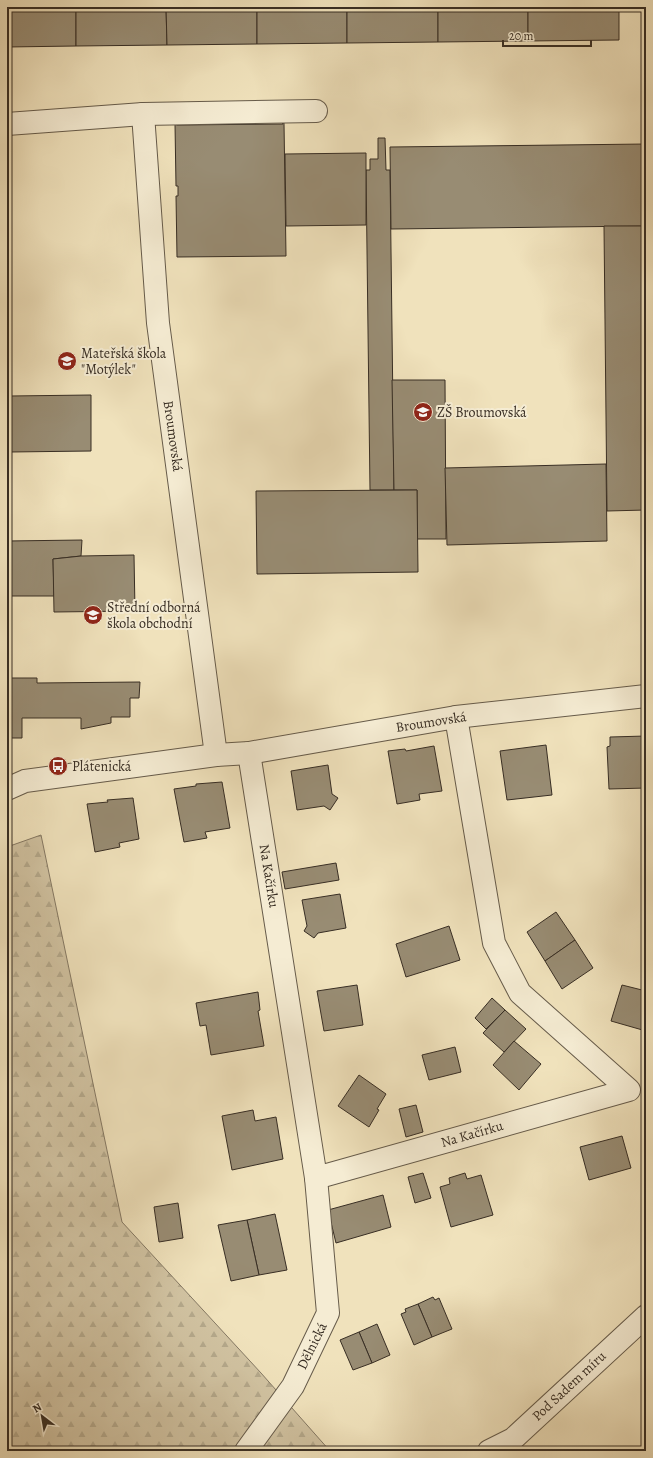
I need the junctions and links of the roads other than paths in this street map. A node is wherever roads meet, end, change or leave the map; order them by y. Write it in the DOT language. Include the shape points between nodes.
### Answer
graph roads {
  1 [pos="316,111"];
  2 [pos="143,114"];
  3 [pos="7,124"];
  4 [pos="646,696"];
  5 [pos="456,717"];
  6 [pos="249,753"];
  7 [pos="216,755"];
  8 [pos="7,788"];
  9 [pos="637,1088"];
  10 [pos="316,1178"];
  11 [pos="646,1316"];
  12 [pos="515,1445"];
  13 [pos="246,1451"];
  14 [pos="489,1451"];
  1 -- 2 [label="street"];
  2 -- 3 [label="street"];
  2 -- 7 [label="street, Broumovská" via="158,323"];
  4 -- 5 [label="street, Broumovská"];
  5 -- 6 [label="street, Broumovská"];
  5 -- 9 [label="street, Na Kačírku" via="494,943 520,993"];
  6 -- 7 [label="street, Broumovská"];
  6 -- 10 [label="street, Na Kačírku"];
  7 -- 8 [label="street, Broumovská" via="26,781"];
  9 -- 10 [label="street, Na Kačírku"];
  10 -- 13 [label="street, Dělnická" via="328,1313 293,1386"];
  11 -- 12 [label="street, Pod Sadem míru"];
  12 -- 14 [label="street, Pod Sadem míru"];
}
